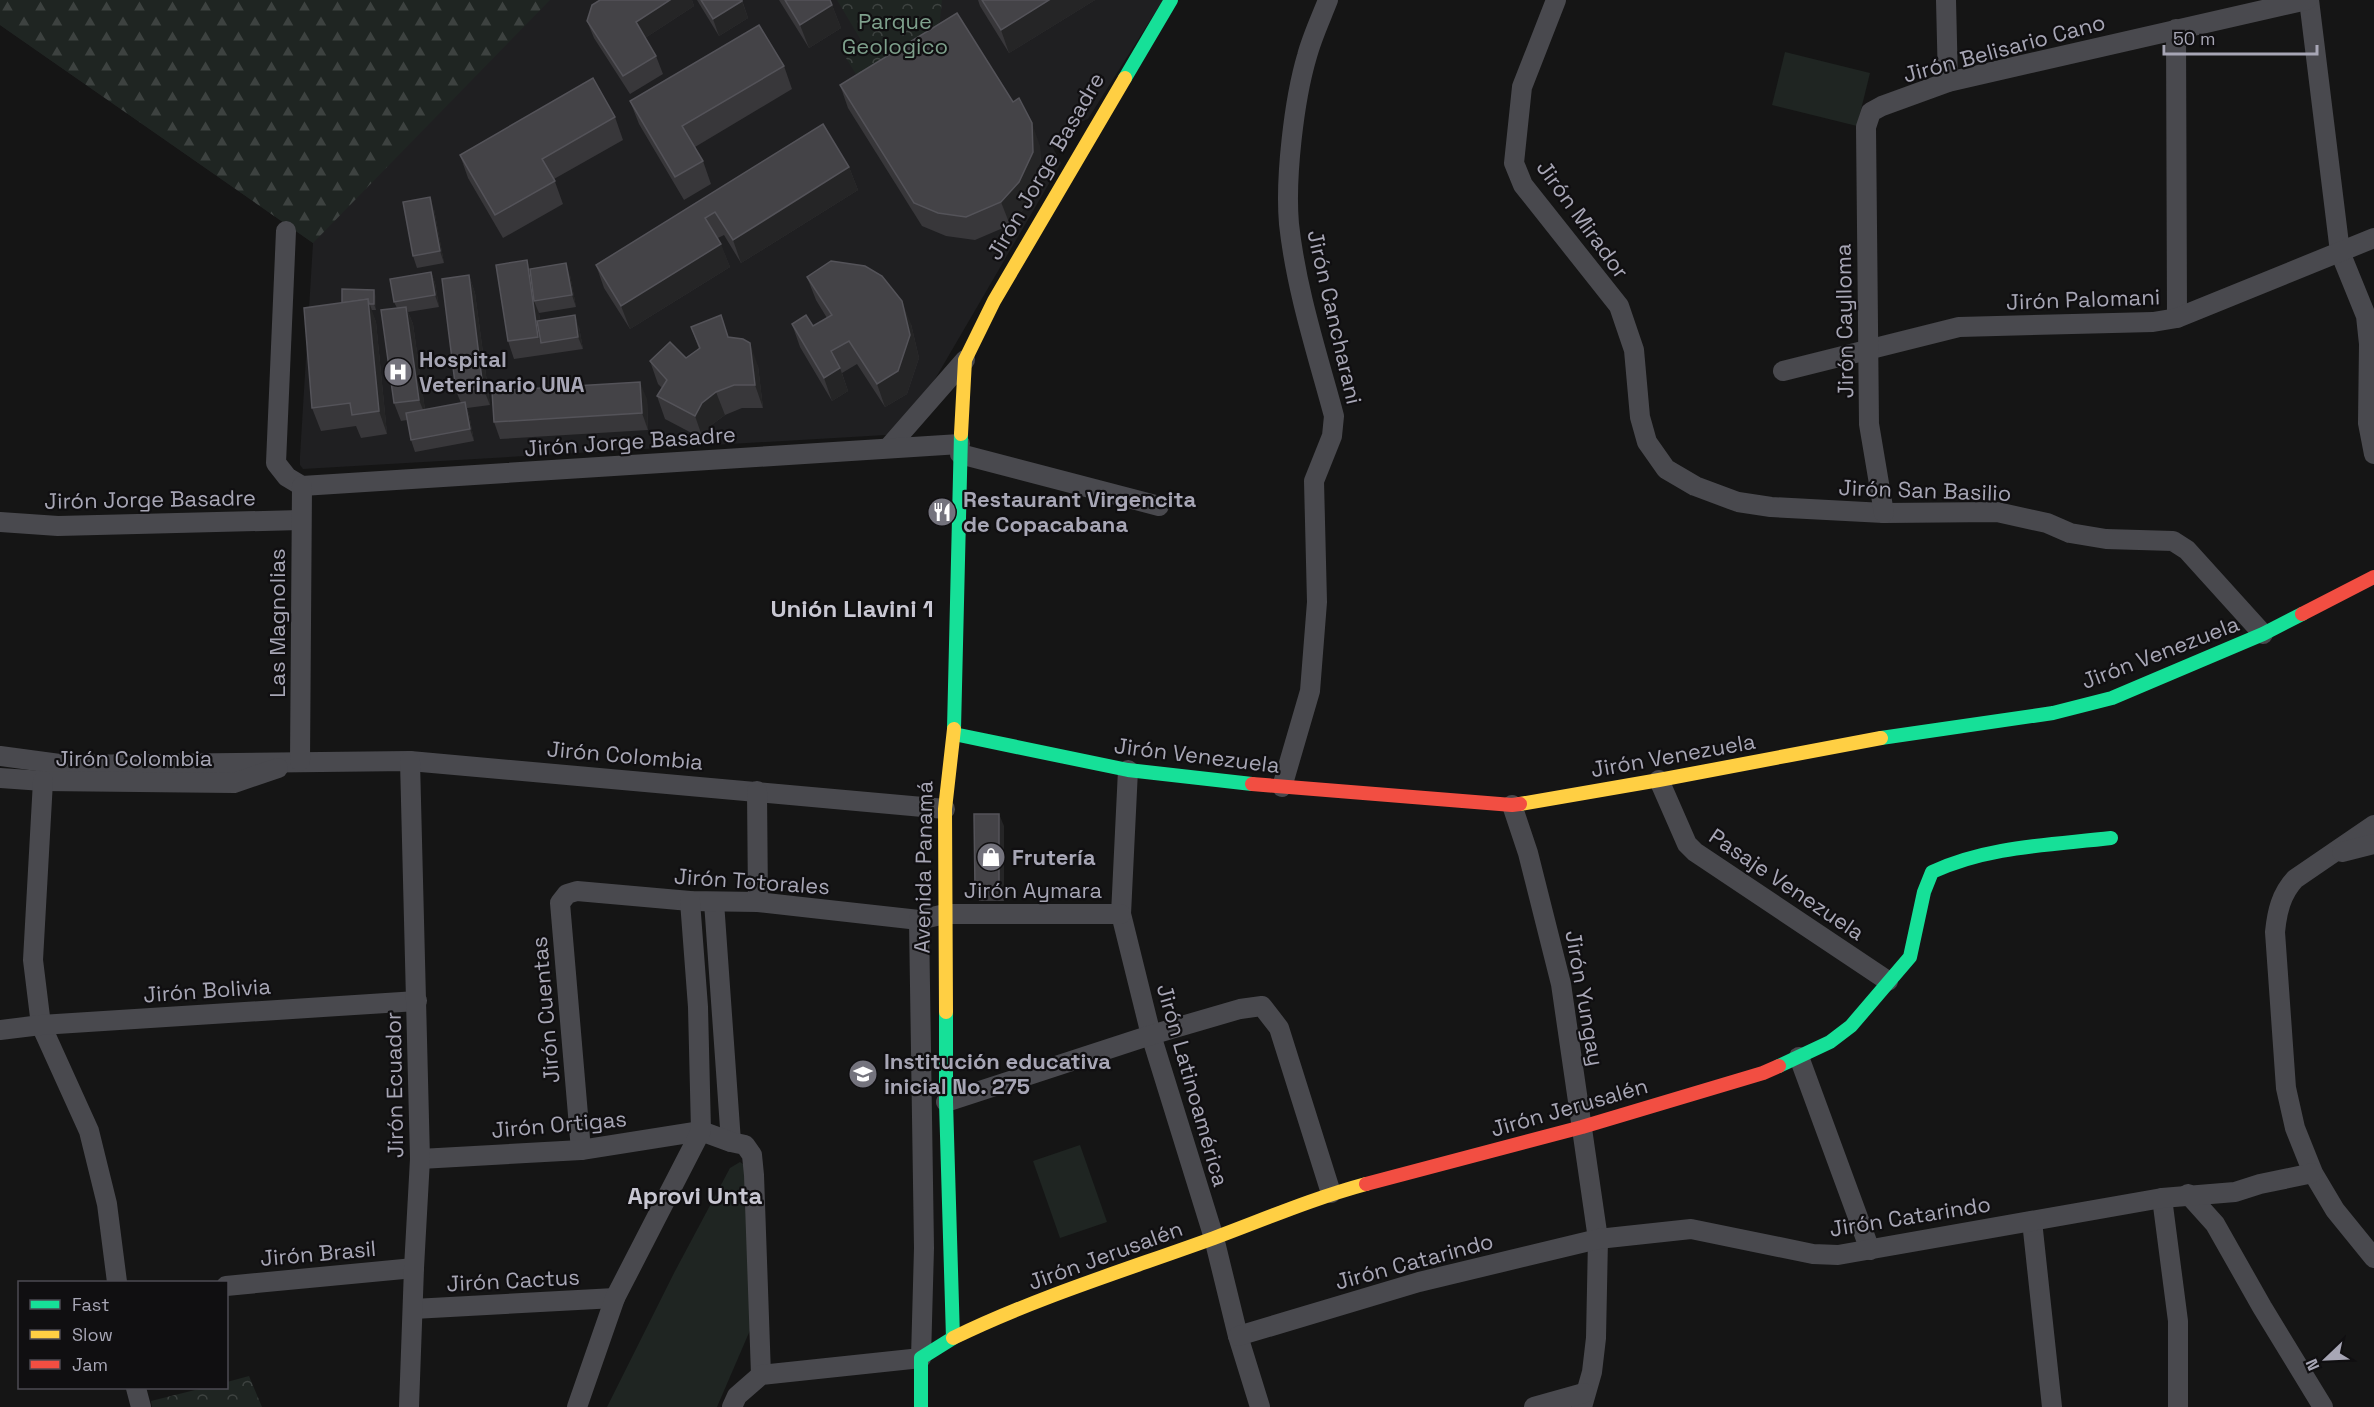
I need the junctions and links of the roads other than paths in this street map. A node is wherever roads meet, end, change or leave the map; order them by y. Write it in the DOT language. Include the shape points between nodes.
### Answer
graph roads {
  1 [pos="1171,0"];
  2 [pos="1328,0"];
  3 [pos="1556,0"];
  4 [pos="1946,0"];
  5 [pos="2308,0"];
  6 [pos="2176,29"];
  7 [pos="1948,82"];
  8 [pos="1866,127"];
  9 [pos="286,231"];
  10 [pos="2374,238"];
  11 [pos="2340,252"];
  12 [pos="2177,318"];
  13 [pos="1869,352"];
  14 [pos="965,360"];
  15 [pos="1783,371"];
  16 [pos="1638,396"];
  17 [pos="888,448"];
  18 [pos="960,449"];
  19 [pos="2374,454"];
  20 [pos="303,486"];
  21 [pos="1159,506"];
  22 [pos="1884,513"];
  23 [pos="301,520"];
  24 [pos="0,522"];
  25 [pos="2374,577"];
  26 [pos="2263,634"];
  27 [pos="954,734"];
  28 [pos="0,756"];
  29 [pos="300,761"];
  30 [pos="410,761"];
  31 [pos="1128,770"];
  32 [pos="0,778"];
  33 [pos="1659,780"];
  34 [pos="43,781"];
  35 [pos="1282,787"];
  36 [pos="757,791"];
  37 [pos="1512,805"];
  38 [pos="945,809"];
  39 [pos="2374,825"];
  40 [pos="2111,838"];
  41 [pos="2374,844"];
  42 [pos="2330,855"];
  43 [pos="690,901"];
  44 [pos="714,902"];
  45 [pos="758,902"];
  46 [pos="560,903"];
  47 [pos="945,914"];
  48 [pos="1121,914"];
  49 [pos="920,920"];
  50 [pos="1888,981"];
  51 [pos="417,1001"];
  52 [pos="41,1025"];
  53 [pos="0,1030"];
  54 [pos="1151,1035"];
  55 [pos="1799,1057"];
  56 [pos="946,1102"];
  57 [pos="1582,1127"];
  58 [pos="701,1131"];
  59 [pos="731,1142"];
  60 [pos="581,1150"];
  61 [pos="420,1159"];
  62 [pos="2313,1173"];
  63 [pos="1331,1193"];
  64 [pos="2188,1194"];
  65 [pos="2163,1198"];
  66 [pos="2032,1221"];
  67 [pos="1214,1238"];
  68 [pos="1598,1239"];
  69 [pos="1870,1250"];
  70 [pos="2374,1258"];
  71 [pos="414,1268"];
  72 [pos="117,1281"];
  73 [pos="228,1286"];
  74 [pos="615,1298"];
  75 [pos="413,1309"];
  76 [pos="1238,1336"];
  77 [pos="953,1338"];
  78 [pos="921,1358"];
  79 [pos="760,1375"];
  80 [pos="136,1389"];
  81 [pos="1583,1400"];
  82 [pos="141,1407"];
  83 [pos="410,1407"];
  84 [pos="577,1407"];
  85 [pos="732,1407"];
  86 [pos="921,1407"];
  87 [pos="1260,1407"];
  88 [pos="1534,1407"];
  89 [pos="2052,1407"];
  90 [pos="2178,1407"];
  91 [pos="2323,1407"];
  1 -- 14 [label="street, Jirón Jorge Basadre" via="994,301"];
  2 -- 35 [label="street, Jirón Cancharani" via="1306,56 1289,186 1290,224 1302,295 1334,416 1332,436 1314,482 1317,602 1310,691"];
  3 -- 16 [label="street, Jirón Mirador" via="1522,87 1514,163 1523,185 1618,306 1634,350"];
  4 -- 7 [label="street"];
  5 -- 6 [label="street, Jirón Belisario Cano"];
  5 -- 11 [label="street"];
  6 -- 7 [label="street, Jirón Belisario Cano"];
  6 -- 12 [label="street"];
  7 -- 8 [label="street, Jirón Belisario Cano" via="1871,112"];
  8 -- 13 [label="street, Jirón Caylloma"];
  9 -- 20 [label="street" via="276,463 287,477"];
  10 -- 11 [label="street, Jirón Palomani"];
  11 -- 12 [label="street, Jirón Palomani"];
  11 -- 19 [label="street" via="2366,316 2368,423"];
  12 -- 13 [label="street, Jirón Palomani" via="2153,322 1959,327"];
  13 -- 15 [label="street, Jirón Palomani"];
  13 -- 22 [label="street, Jirón Caylloma" via="1869,424"];
  14 -- 17 [label="street"];
  14 -- 18 [label="street, Avenida Panamá"];
  16 -- 22 [label="street, Jirón San Basilio" via="1647,442 1666,469 1695,486 1738,502 1771,507"];
  17 -- 18 [label="street, Jirón Jorge Basadre"];
  17 -- 20 [label="street, Jirón Jorge Basadre"];
  18 -- 21 [label="street, Jirón Jorge Basadre"];
  18 -- 27 [label="street, Avenida Panamá"];
  20 -- 23 [label="street, Las Magnolias"];
  22 -- 26 [label="street, Jirón San Basilio" via="1996,512 2106,539 2173,541 2187,550"];
  23 -- 24 [label="street, Jirón Jorge Basadre" via="58,526"];
  23 -- 29 [label="street, Las Magnolias"];
  25 -- 26 [label="street, Jirón Venezuela"];
  26 -- 33 [label="street, Jirón Venezuela" via="2112,698 2063,710 1866,740"];
  27 -- 31 [label="street, Jirón Venezuela"];
  27 -- 38 [label="street, Avenida Panamá"];
  28 -- 29 [label="street, Jirón Colombia" via="67,765"];
  29 -- 30 [label="street, Jirón Colombia"];
  29 -- 34 [label="street, Jirón Colombia" via="234,783"];
  30 -- 36 [label="street, Jirón Colombia"];
  30 -- 51 [label="street, Jirón Ecuador"];
  31 -- 35 [label="street, Jirón Venezuela"];
  31 -- 48 [label="street, Jirón Latinoamérica"];
  32 -- 34 [label="street, Jirón Colombia"];
  33 -- 37 [label="street, Jirón Venezuela"];
  33 -- 50 [label="street, Pasaje Venezuela" via="1687,844 1695,852"];
  34 -- 52 [label="street" via="33,960"];
  35 -- 37 [label="street, Jirón Venezuela"];
  36 -- 38 [label="street, Jirón Colombia"];
  36 -- 45 [label="street"];
  37 -- 57 [label="street, Jirón Yungay" via="1561,984"];
  38 -- 47 [label="street, Avenida Panamá"];
  39 -- 42 [label="street"];
  40 -- 50 [label="street, Jirón Jerusalén" via="2001,853 1954,862 1932,872 1910,957"];
  41 -- 42 [label="street"];
  42 -- 62 [label="street" via="2285,890 2275,932 2286,1088 2295,1128"];
  43 -- 44 [label="street, Jirón Totorales"];
  43 -- 46 [label="street, Jirón Totorales" via="577,891 567,894"];
  43 -- 58 [label="street"];
  44 -- 45 [label="street, Jirón Totorales"];
  44 -- 59 [label="street"];
  45 -- 49 [label="street, Jirón Totorales"];
  46 -- 60 [label="street, Jirón Cuentas"];
  47 -- 48 [label="street, Jirón Aymara"];
  47 -- 49 [label="street, Jirón Totorales"];
  47 -- 56 [label="street, Avenida Panamá"];
  48 -- 54 [label="street, Jirón Latinoamérica"];
  49 -- 78 [label="street, Avenida Panamá" via="924,1248"];
  50 -- 55 [label="street, Jirón Jerusalén" via="1851,1026"];
  51 -- 52 [label="street, Jirón Bolivia"];
  51 -- 61 [label="street, Jirón Ecuador"];
  52 -- 53 [label="street, Jirón Bolivia"];
  52 -- 72 [label="street" via="89,1131 107,1204"];
  54 -- 56 [label="street"];
  54 -- 63 [label="street" via="1263,1006 1279,1028"];
  54 -- 67 [label="street, Jirón Latinoamérica"];
  55 -- 57 [label="street, Jirón Jerusalén" via="1763,1073"];
  55 -- 69 [label="street"];
  56 -- 77 [label="street, Avenida Panamá"];
  57 -- 63 [label="street, Jirón Jerusalén"];
  57 -- 68 [label="street, Jirón Yungay"];
  58 -- 59 [label="street"];
  58 -- 60 [label="street, Jirón Ortigas"];
  58 -- 74 [label="street"];
  59 -- 79 [label="street" via="744,1144 752,1155"];
  60 -- 61 [label="street, Jirón Ortigas"];
  61 -- 71 [label="street, Jirón Ecuador"];
  62 -- 64 [label="street, Jirón Catarindo" via="2235,1192"];
  62 -- 70 [label="street"];
  63 -- 67 [label="street, Jirón Jerusalén"];
  64 -- 65 [label="street, Jirón Catarindo"];
  64 -- 91 [label="street" via="2215,1224"];
  65 -- 66 [label="street, Jirón Catarindo"];
  65 -- 90 [label="street" via="2178,1322"];
  66 -- 69 [label="street, Jirón Catarindo"];
  66 -- 89 [label="street"];
  67 -- 76 [label="street, Jirón Latinoamérica"];
  67 -- 77 [label="street, Jirón Jerusalén" via="1050,1295"];
  68 -- 69 [label="street, Jirón Catarindo" via="1691,1229 1813,1254 1838,1256"];
  68 -- 76 [label="street, Jirón Catarindo" via="1419,1282"];
  68 -- 81 [label="street, Jirón Yungay" via="1596,1338 1592,1372"];
  71 -- 73 [label="street, Jirón Brasil"];
  71 -- 75 [label="street, Jirón Ecuador"];
  74 -- 75 [label="street, Jirón Cactus"];
  74 -- 84 [label="street"];
  75 -- 83 [label="street, Jirón Ecuador"];
  76 -- 87 [label="street, Jirón Latinoamérica"];
  77 -- 78 [label="street"];
  78 -- 79 [label="street"];
  78 -- 86 [label="street, Avenida Panamá"];
  79 -- 85 [label="street" via="737,1396"];
  80 -- 82 [label="street"];
  81 -- 88 [label="street"];
}
